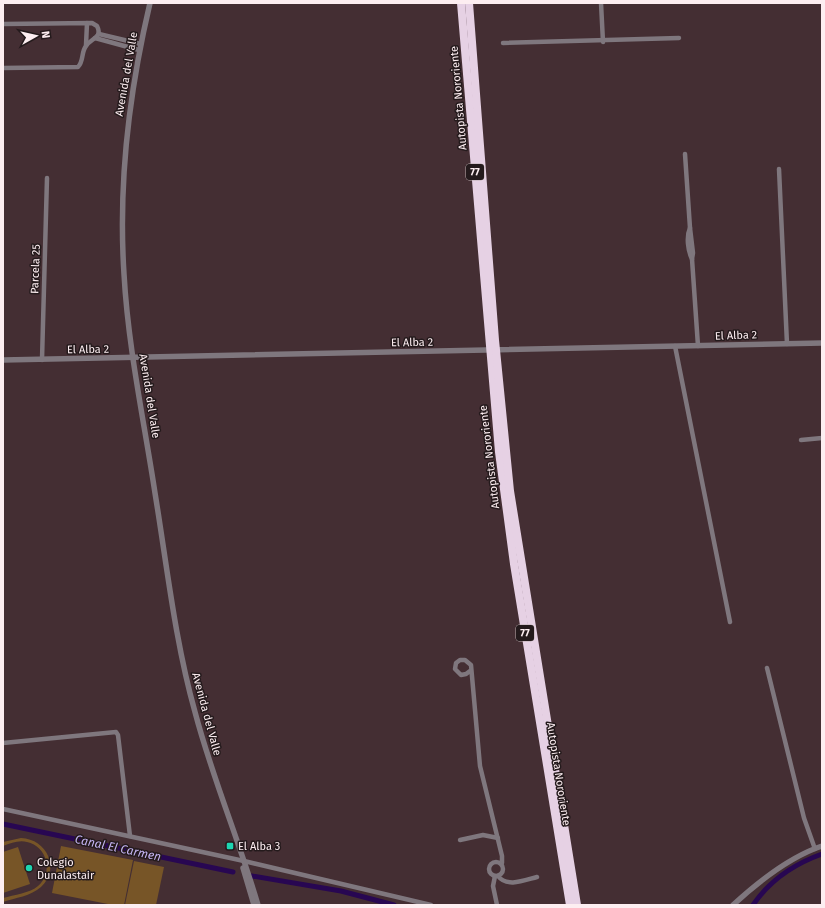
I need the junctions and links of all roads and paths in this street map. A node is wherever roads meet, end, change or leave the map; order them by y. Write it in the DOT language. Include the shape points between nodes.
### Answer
graph roads {
  1 [pos="150,3"];
  2 [pos="461,3"];
  3 [pos="469,3"];
  4 [pos="601,3"];
  5 [pos="87,23"];
  6 [pos="3,24"];
  7 [pos="99,34"];
  8 [pos="95,38"];
  9 [pos="679,38"];
  10 [pos="603,42"];
  11 [pos="503,43"];
  12 [pos="86,45"];
  13 [pos="140,47"];
  14 [pos="3,68"];
  15 [pos="685,154"];
  16 [pos="779,169"];
  17 [pos="47,178"];
  18 [pos="492,340"];
  19 [pos="822,343"];
  20 [pos="787,344"];
  21 [pos="675,346"];
  22 [pos="698,346"];
  23 [pos="134,358"];
  24 [pos="3,360"];
  25 [pos="42,360"];
  26 [pos="493,360"];
  27 [pos="822,438"];
  28 [pos="801,440"];
  29 [pos="730,622"];
  30 [pos="767,668"];
  31 [pos="470,671"];
  32 [pos="3,743"];
  33 [pos="3,808"];
  34 [pos="130,836"];
  35 [pos="498,838"];
  36 [pos="460,840"];
  37 [pos="822,846"];
  38 [pos="815,849"];
  39 [pos="242,860"];
  40 [pos="502,863"];
  41 [pos="497,876"];
  42 [pos="537,877"];
  43 [pos="254,905"];
  44 [pos="258,905"];
  45 [pos="431,905"];
  46 [pos="497,905"];
  47 [pos="570,905"];
  48 [pos="577,905"];
  49 [pos="733,905"];
  1 -- 13 [label="street, Avenida del Valle"];
  2 -- 18 [label="highway, Autopista Nororiente / 77"];
  3 -- 18 [label="highway, Autopista Nororiente / 77"];
  4 -- 10 [label="street"];
  5 -- 6 [label="street"];
  5 -- 7 [label="street" via="97,26"];
  5 -- 12 [label="street"];
  7 -- 8 [label="street"];
  7 -- 13 [label="street"];
  8 -- 12 [label="street"];
  8 -- 13 [label="street"];
  9 -- 10 [label="street"];
  10 -- 11 [label="street"];
  12 -- 14 [label="street" via="78,67"];
  13 -- 23 [label="street, Avenida del Valle" via="129,113 122,208 124,276"];
  15 -- 22 [label="street"];
  16 -- 20 [label="street"];
  17 -- 25 [label="street, Parcela 25"];
  18 -- 26 [label="highway, Autopista Nororiente / 77"];
  19 -- 20 [label="street, El Alba 2"];
  20 -- 22 [label="street, El Alba 2"];
  21 -- 22 [label="street, El Alba 2"];
  21 -- 23 [label="street, El Alba 2"];
  21 -- 29 [label="street"];
  23 -- 25 [label="street, El Alba 2"];
  23 -- 39 [label="street, Avenida del Valle" via="180,649 194,709"];
  24 -- 25 [label="street, El Alba 2"];
  26 -- 47 [label="highway, Autopista Nororiente / 77" via="496,429 508,523"];
  26 -- 48 [label="highway, Autopista Nororiente / 77" via="518,549"];
  27 -- 28 [label="street"];
  30 -- 38 [label="street" via="804,818"];
  31 -- 35 [label="street" via="480,766"];
  32 -- 34 [label="street" via="116,732"];
  33 -- 34 [label="street"];
  34 -- 39 [label="street"];
  35 -- 36 [label="street" via="482,835"];
  35 -- 40 [label="street"];
  37 -- 38 [label="street"];
  38 -- 49 [label="street" via="785,865"];
  39 -- 43 [label="street, Avenida del Valle"];
  39 -- 44 [label="street, Avenida del Valle"];
  39 -- 45 [label="street"];
  40 -- 41 [label="street" via="502,869"];
  40 -- 41 [label="street" via="494,862 489,867 491,874"];
  41 -- 42 [label="street" via="508,883"];
  41 -- 46 [label="street" via="493,886"];
}
